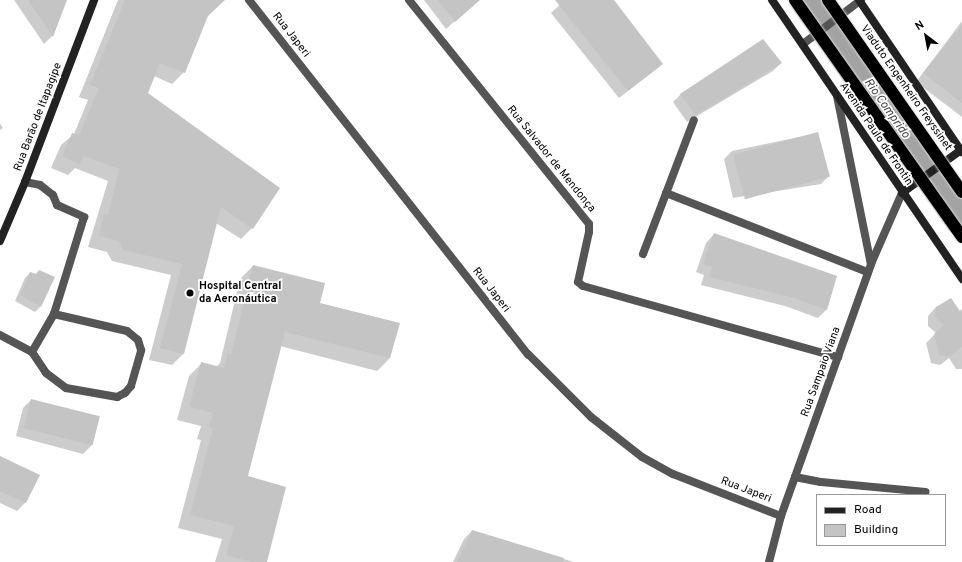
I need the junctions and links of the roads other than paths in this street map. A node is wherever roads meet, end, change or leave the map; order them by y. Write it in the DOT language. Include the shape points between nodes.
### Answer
graph roads {
  1 [pos="249,0"];
  2 [pos="409,0"];
  3 [pos="772,0"];
  4 [pos="795,0"];
  5 [pos="828,0"];
  6 [pos="860,0"];
  7 [pos="92,1"];
  8 [pos="803,44"];
  9 [pos="837,96"];
  10 [pos="694,120"];
  11 [pos="961,151"];
  12 [pos="25,182"];
  13 [pos="962,192"];
  14 [pos="666,193"];
  15 [pos="902,193"];
  16 [pos="962,237"];
  17 [pos="0,241"];
  18 [pos="643,254"];
  19 [pos="869,268"];
  20 [pos="962,279"];
  21 [pos="54,314"];
  22 [pos="0,335"];
  23 [pos="32,352"];
  24 [pos="838,357"];
  25 [pos="795,477"];
  26 [pos="926,492"];
  27 [pos="781,516"];
  28 [pos="769,562"];
  1 -- 27 [label="street, Rua Japeri" via="528,354 591,417 642,457 672,474"];
  2 -- 24 [label="street, Rua Salvador de Mendonça" via="589,224 578,282 591,288"];
  3 -- 8 [label="main road, Avenida Paulo de Frontin"];
  4 -- 16 [label="highway, bridge"];
  5 -- 13 [label="highway, Viaduto Engenheiro Freyssinet, bridge"];
  6 -- 8 [label="street, bridge"];
  6 -- 11 [label="main road"];
  7 -- 12 [label="main road, Rua Barão de Itapagipe"];
  8 -- 9 [label="main road, Avenida Paulo de Frontin"];
  9 -- 15 [label="main road, Avenida Paulo de Frontin"];
  9 -- 19 [label="street"];
  10 -- 14 [label="street"];
  11 -- 15 [label="main road, bridge"];
  12 -- 17 [label="main road, Rua Barão de Itapagipe"];
  12 -- 21 [label="street" via="40,185 53,195 57,205 84,217"];
  14 -- 18 [label="street"];
  14 -- 19 [label="street"];
  15 -- 19 [label="street, Rua Sampaio Viana"];
  15 -- 20 [label="main road, Avenida Paulo de Frontin"];
  19 -- 24 [label="street, Rua Sampaio Viana"];
  21 -- 23 [label="street"];
  21 -- 23 [label="street" via="127,331 138,340 141,350 131,386 126,393 117,397 66,388 46,373"];
  22 -- 23 [label="street"];
  24 -- 25 [label="street, Rua Sampaio Viana"];
  25 -- 26 [label="street" via="821,482"];
  25 -- 27 [label="street, Rua Sampaio Viana"];
  27 -- 28 [label="street, Rua Sampaio Viana"];
}
